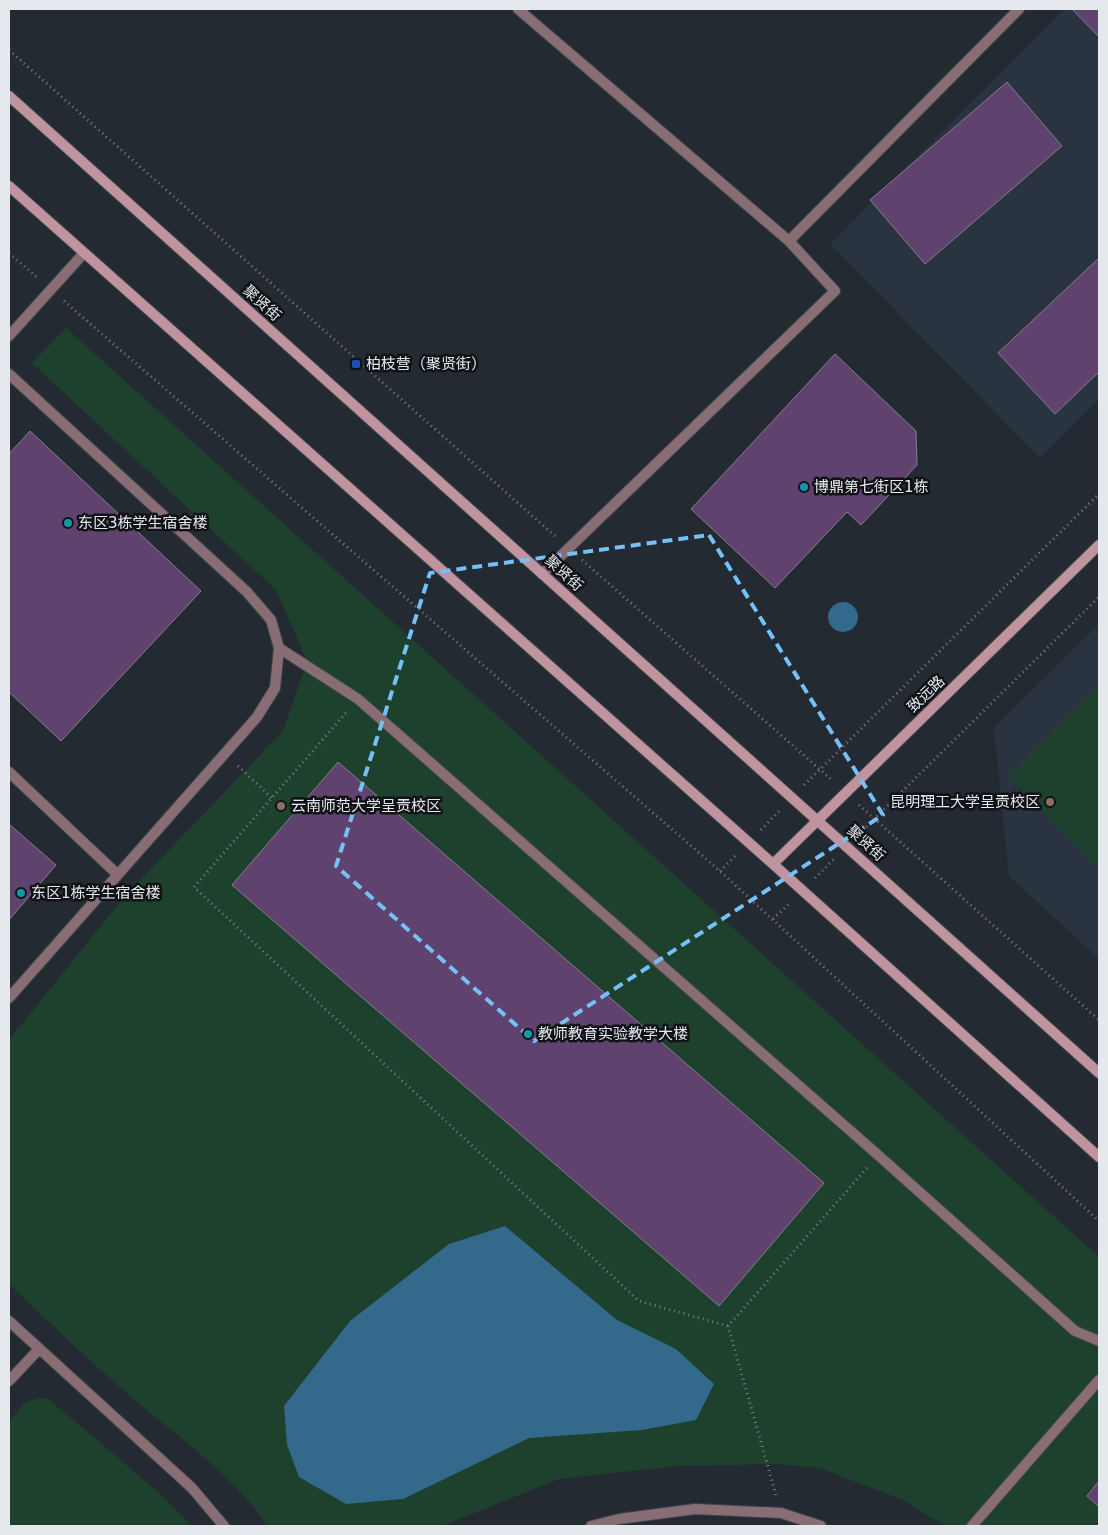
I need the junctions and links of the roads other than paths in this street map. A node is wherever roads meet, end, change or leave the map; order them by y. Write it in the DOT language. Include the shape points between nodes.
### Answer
graph roads {
  1 [pos="518,9"];
  2 [pos="1019,9"];
  3 [pos="9,96"];
  4 [pos="9,186"];
  5 [pos="789,241"];
  6 [pos="84,253"];
  7 [pos="10,332"];
  8 [pos="9,374"];
  9 [pos="1099,545"];
  10 [pos="542,574"];
  11 [pos="279,648"];
  12 [pos="9,772"];
  13 [pos="819,820"];
  14 [pos="773,864"];
  15 [pos="117,874"];
  16 [pos="9,998"];
  17 [pos="1099,1072"];
  18 [pos="1099,1158"];
  19 [pos="9,1321"];
  20 [pos="1099,1341"];
  21 [pos="39,1349"];
  22 [pos="1099,1380"];
  23 [pos="9,1381"];
  24 [pos="224,1526"];
  25 [pos="592,1526"];
  26 [pos="820,1526"];
  27 [pos="972,1526"];
  1 -- 5 [label="street"];
  2 -- 5 [label="street"];
  3 -- 10 [label="main road, 聚贤街"];
  4 -- 6 [label="main road"];
  5 -- 10 [label="street" via="835,291"];
  6 -- 7 [label="street"];
  6 -- 14 [label="main road"];
  8 -- 11 [label="street" via="247,592 271,620"];
  9 -- 13 [label="main road, 致远路"];
  10 -- 13 [label="main road, 聚贤街"];
  11 -- 15 [label="street" via="275,688 257,717"];
  11 -- 20 [label="street" via="358,700 1075,1331"];
  12 -- 15 [label="street"];
  13 -- 14 [label="main road, 致远路"];
  13 -- 17 [label="main road, 聚贤街"];
  14 -- 18 [label="main road"];
  15 -- 16 [label="street"];
  19 -- 21 [label="street"];
  21 -- 23 [label="street"];
  21 -- 24 [label="street" via="192,1488"];
  22 -- 27 [label="street"];
  25 -- 26 [label="street" via="618,1519 695,1509 781,1513"];
}
